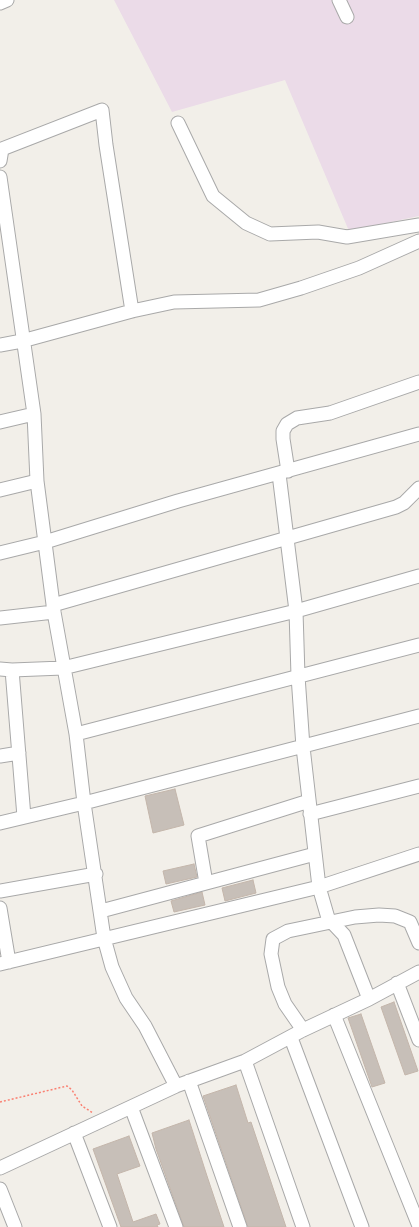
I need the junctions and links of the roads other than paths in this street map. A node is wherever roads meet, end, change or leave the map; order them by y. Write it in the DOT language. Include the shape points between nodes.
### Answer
graph roads {
  1 [pos="7,0"];
  2 [pos="340,0"];
  3 [pos="0,3"];
  4 [pos="347,17"];
  5 [pos="178,123"];
  6 [pos="0,151"];
  7 [pos="0,177"];
  8 [pos="419,225"];
  9 [pos="419,240"];
  10 [pos="132,311"];
  11 [pos="22,341"];
  12 [pos="0,345"];
  13 [pos="419,382"];
  14 [pos="34,414"];
  15 [pos="0,422"];
  16 [pos="419,434"];
  17 [pos="283,472"];
  18 [pos="37,481"];
  19 [pos="419,488"];
  20 [pos="0,490"];
  21 [pos="288,537"];
  22 [pos="45,542"];
  23 [pos="0,553"];
  24 [pos="419,576"];
  25 [pos="53,608"];
  26 [pos="296,611"];
  27 [pos="0,618"];
  28 [pos="419,645"];
  29 [pos="63,668"];
  30 [pos="6,670"];
  31 [pos="298,676"];
  32 [pos="419,716"];
  33 [pos="76,734"];
  34 [pos="304,747"];
  35 [pos="19,753"];
  36 [pos="0,756"];
  37 [pos="419,786"];
  38 [pos="309,801"];
  39 [pos="84,803"];
  40 [pos="310,814"];
  41 [pos="24,817"];
  42 [pos="0,823"];
  43 [pos="315,854"];
  44 [pos="419,854"];
  45 [pos="96,874"];
  46 [pos="206,883"];
  47 [pos="319,886"];
  48 [pos="0,891"];
  49 [pos="0,908"];
  50 [pos="101,911"];
  51 [pos="333,923"];
  52 [pos="104,938"];
  53 [pos="419,943"];
  54 [pos="5,963"];
  55 [pos="419,972"];
  56 [pos="397,983"];
  57 [pos="369,999"];
  58 [pos="334,1015"];
  59 [pos="303,1030"];
  60 [pos="291,1038"];
  61 [pos="419,1040"];
  62 [pos="245,1061"];
  63 [pos="189,1081"];
  64 [pos="176,1086"];
  65 [pos="131,1107"];
  66 [pos="74,1133"];
  67 [pos="0,1168"];
  68 [pos="0,1189"];
  69 [pos="419,1226"];
  70 [pos="15,1227"];
  71 [pos="110,1227"];
  72 [pos="176,1227"];
  73 [pos="240,1227"];
  74 [pos="303,1227"];
  75 [pos="362,1227"];
  1 -- 3 [label="street"];
  2 -- 4 [label="street"];
  5 -- 8 [label="street" via="213,196 246,223 270,234 318,232 346,237"];
  6 -- 10 [label="street" via="102,110"];
  7 -- 11 [label="street"];
  9 -- 10 [label="street" via="359,268 259,300 174,302"];
  10 -- 11 [label="street"];
  11 -- 12 [label="street"];
  11 -- 14 [label="street"];
  13 -- 17 [label="street" via="330,413 297,418 287,424 283,430"];
  14 -- 15 [label="street"];
  14 -- 18 [label="street"];
  16 -- 17 [label="street"];
  17 -- 21 [label="street"];
  17 -- 22 [label="street"];
  18 -- 20 [label="street"];
  18 -- 22 [label="street"];
  19 -- 21 [label="street" via="404,503 396,507"];
  21 -- 25 [label="street"];
  21 -- 26 [label="street"];
  22 -- 23 [label="street"];
  22 -- 25 [label="street"];
  24 -- 26 [label="street"];
  25 -- 27 [label="street"];
  25 -- 29 [label="street"];
  26 -- 29 [label="street"];
  26 -- 31 [label="street"];
  28 -- 31 [label="street"];
  29 -- 30 [label="street"];
  29 -- 33 [label="street"];
  30 -- 35 [label="street"];
  31 -- 33 [label="street"];
  31 -- 34 [label="street"];
  32 -- 34 [label="street"];
  33 -- 39 [label="street"];
  34 -- 38 [label="street"];
  34 -- 39 [label="street"];
  35 -- 36 [label="street"];
  35 -- 41 [label="street"];
  37 -- 40 [label="street"];
  38 -- 40 [label="street"];
  38 -- 46 [label="street" via="198,836"];
  39 -- 41 [label="street"];
  39 -- 45 [label="street"];
  40 -- 43 [label="street"];
  41 -- 42 [label="street"];
  43 -- 46 [label="street"];
  43 -- 47 [label="street"];
  44 -- 47 [label="street"];
  45 -- 48 [label="street"];
  45 -- 50 [label="street"];
  46 -- 50 [label="street"];
  47 -- 51 [label="street" via="328,918"];
  47 -- 52 [label="street"];
  49 -- 54 [label="street"];
  50 -- 52 [label="street"];
  51 -- 53 [label="street" via="364,915 395,916 410,922"];
  51 -- 57 [label="street" via="344,935"];
  51 -- 59 [label="street" via="288,931 273,939 271,944 278,987 285,1004"];
  52 -- 54 [label="street"];
  52 -- 64 [label="street" via="112,968 126,998 145,1026"];
  55 -- 56 [label="street"];
  56 -- 57 [label="street"];
  56 -- 61 [label="street"];
  57 -- 58 [label="street"];
  58 -- 59 [label="street"];
  58 -- 69 [label="street"];
  59 -- 60 [label="street"];
  60 -- 62 [label="street"];
  60 -- 75 [label="street"];
  62 -- 63 [label="street"];
  62 -- 74 [label="street"];
  63 -- 64 [label="street"];
  63 -- 73 [label="street"];
  64 -- 65 [label="street"];
  65 -- 66 [label="street"];
  65 -- 72 [label="street"];
  66 -- 67 [label="street"];
  66 -- 71 [label="street"];
  68 -- 70 [label="street"];
}
